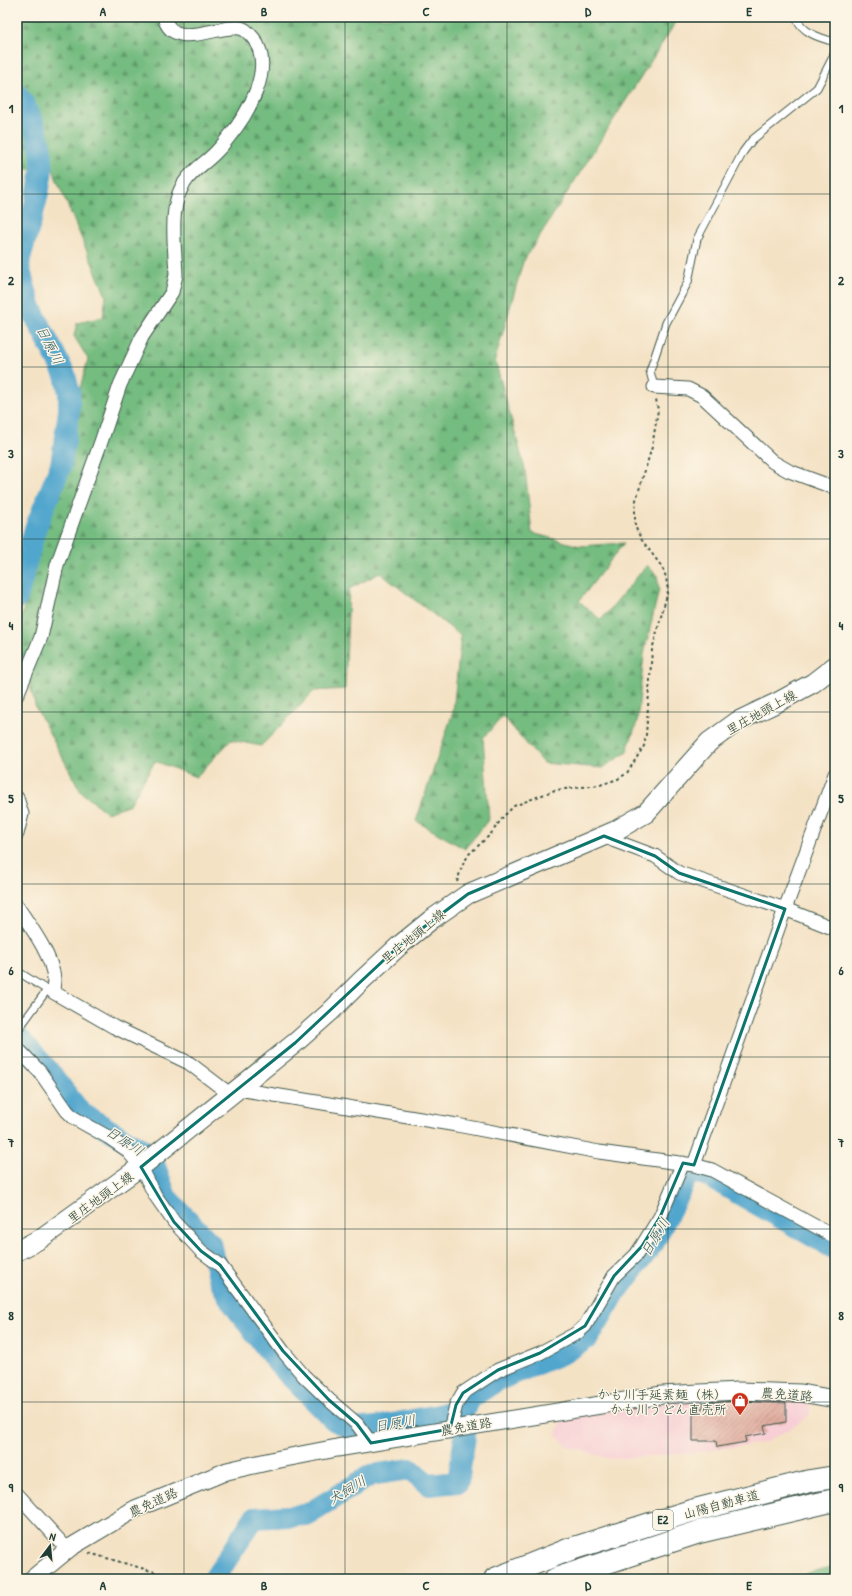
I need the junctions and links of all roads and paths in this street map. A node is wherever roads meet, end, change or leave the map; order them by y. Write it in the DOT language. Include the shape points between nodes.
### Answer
graph roads {
  1 [pos="164,17"];
  2 [pos="796,17"];
  3 [pos="835,42"];
  4 [pos="835,53"];
  5 [pos="654,387"];
  6 [pos="835,488"];
  7 [pos="835,666"];
  8 [pos="17,695"];
  9 [pos="835,774"];
  10 [pos="17,798"];
  11 [pos="17,834"];
  12 [pos="604,836"];
  13 [pos="454,886"];
  14 [pos="17,906"];
  15 [pos="785,909"];
  16 [pos="835,929"];
  17 [pos="17,971"];
  18 [pos="50,991"];
  19 [pos="18,1030"];
  20 [pos="17,1048"];
  21 [pos="235,1092"];
  22 [pos="147,1162"];
  23 [pos="689,1164"];
  24 [pos="835,1237"];
  25 [pos="17,1251"];
  26 [pos="835,1399"];
  27 [pos="457,1426"];
  28 [pos="369,1439"];
  29 [pos="835,1477"];
  30 [pos="17,1494"];
  31 [pos="835,1500"];
  32 [pos="70,1549"];
  33 [pos="32,1579"];
  34 [pos="179,1579"];
  35 [pos="495,1579"];
  36 [pos="556,1579"];
  1 -- 8 [label="street" via="173,30 183,34 198,35 242,28 260,47 261,70 256,91 236,129 217,152 188,178 177,195 174,218 176,275 172,292 142,337 120,384 56,565 41,637"];
  2 -- 3 [label="lane" via="804,29 819,38"];
  4 -- 5 [label="lane" via="817,88 752,140 743,152 697,239 688,282 666,323 650,371"];
  5 -- 6 [label="street" via="688,389 702,396 773,462 789,471"];
  5 -- 13 [label="path" via="658,410 652,447 636,500 635,526 641,539 662,567 668,591 652,650 644,746 627,773 618,779 600,785 555,790 514,806 490,835 469,854"];
  7 -- 12 [label="main road, 里庄地頭上線" via="813,683 738,721 709,742 646,813"];
  9 -- 15 [label="street"];
  10 -- 11 [label="street" via="22,814"];
  12 -- 15 [label="street" via="655,856 679,873"];
  12 -- 21 [label="main road, 里庄地頭上線" via="468,894 432,919 361,981 330,1012"];
  14 -- 18 [label="street" via="47,954 54,979"];
  15 -- 16 [label="street"];
  15 -- 23 [label="street"];
  17 -- 18 [label="lane"];
  18 -- 19 [label="lane"];
  18 -- 21 [label="street" via="114,1027 189,1064"];
  20 -- 22 [label="street" via="40,1072 74,1118"];
  21 -- 22 [label="main road, 里庄地頭上線"];
  21 -- 23 [label="street" via="457,1125 598,1152"];
  22 -- 25 [label="main road, 里庄地頭上線" via="40,1240"];
  22 -- 28 [label="street" via="155,1195 174,1222 201,1251 220,1265 304,1376 357,1424"];
  23 -- 24 [label="street" via="712,1170"];
  23 -- 27 [label="street" via="649,1235 636,1255 614,1276 585,1326 540,1353 498,1370 463,1393 456,1405"];
  26 -- 27 [label="street, 農免道路" via="801,1393 738,1391 662,1395"];
  27 -- 28 [label="street, 農免道路"];
  28 -- 32 [label="street, 農免道路" via="227,1471 135,1509"];
  29 -- 35 [label="highway, 山陽自動車道 / E2" via="810,1481 691,1512 568,1550"];
  30 -- 32 [label="street"];
  31 -- 36 [label="highway, 山陽自動車道 / E2" via="699,1532"];
  32 -- 33 [label="street, 農免道路"];
  32 -- 34 [label="path"];
}
